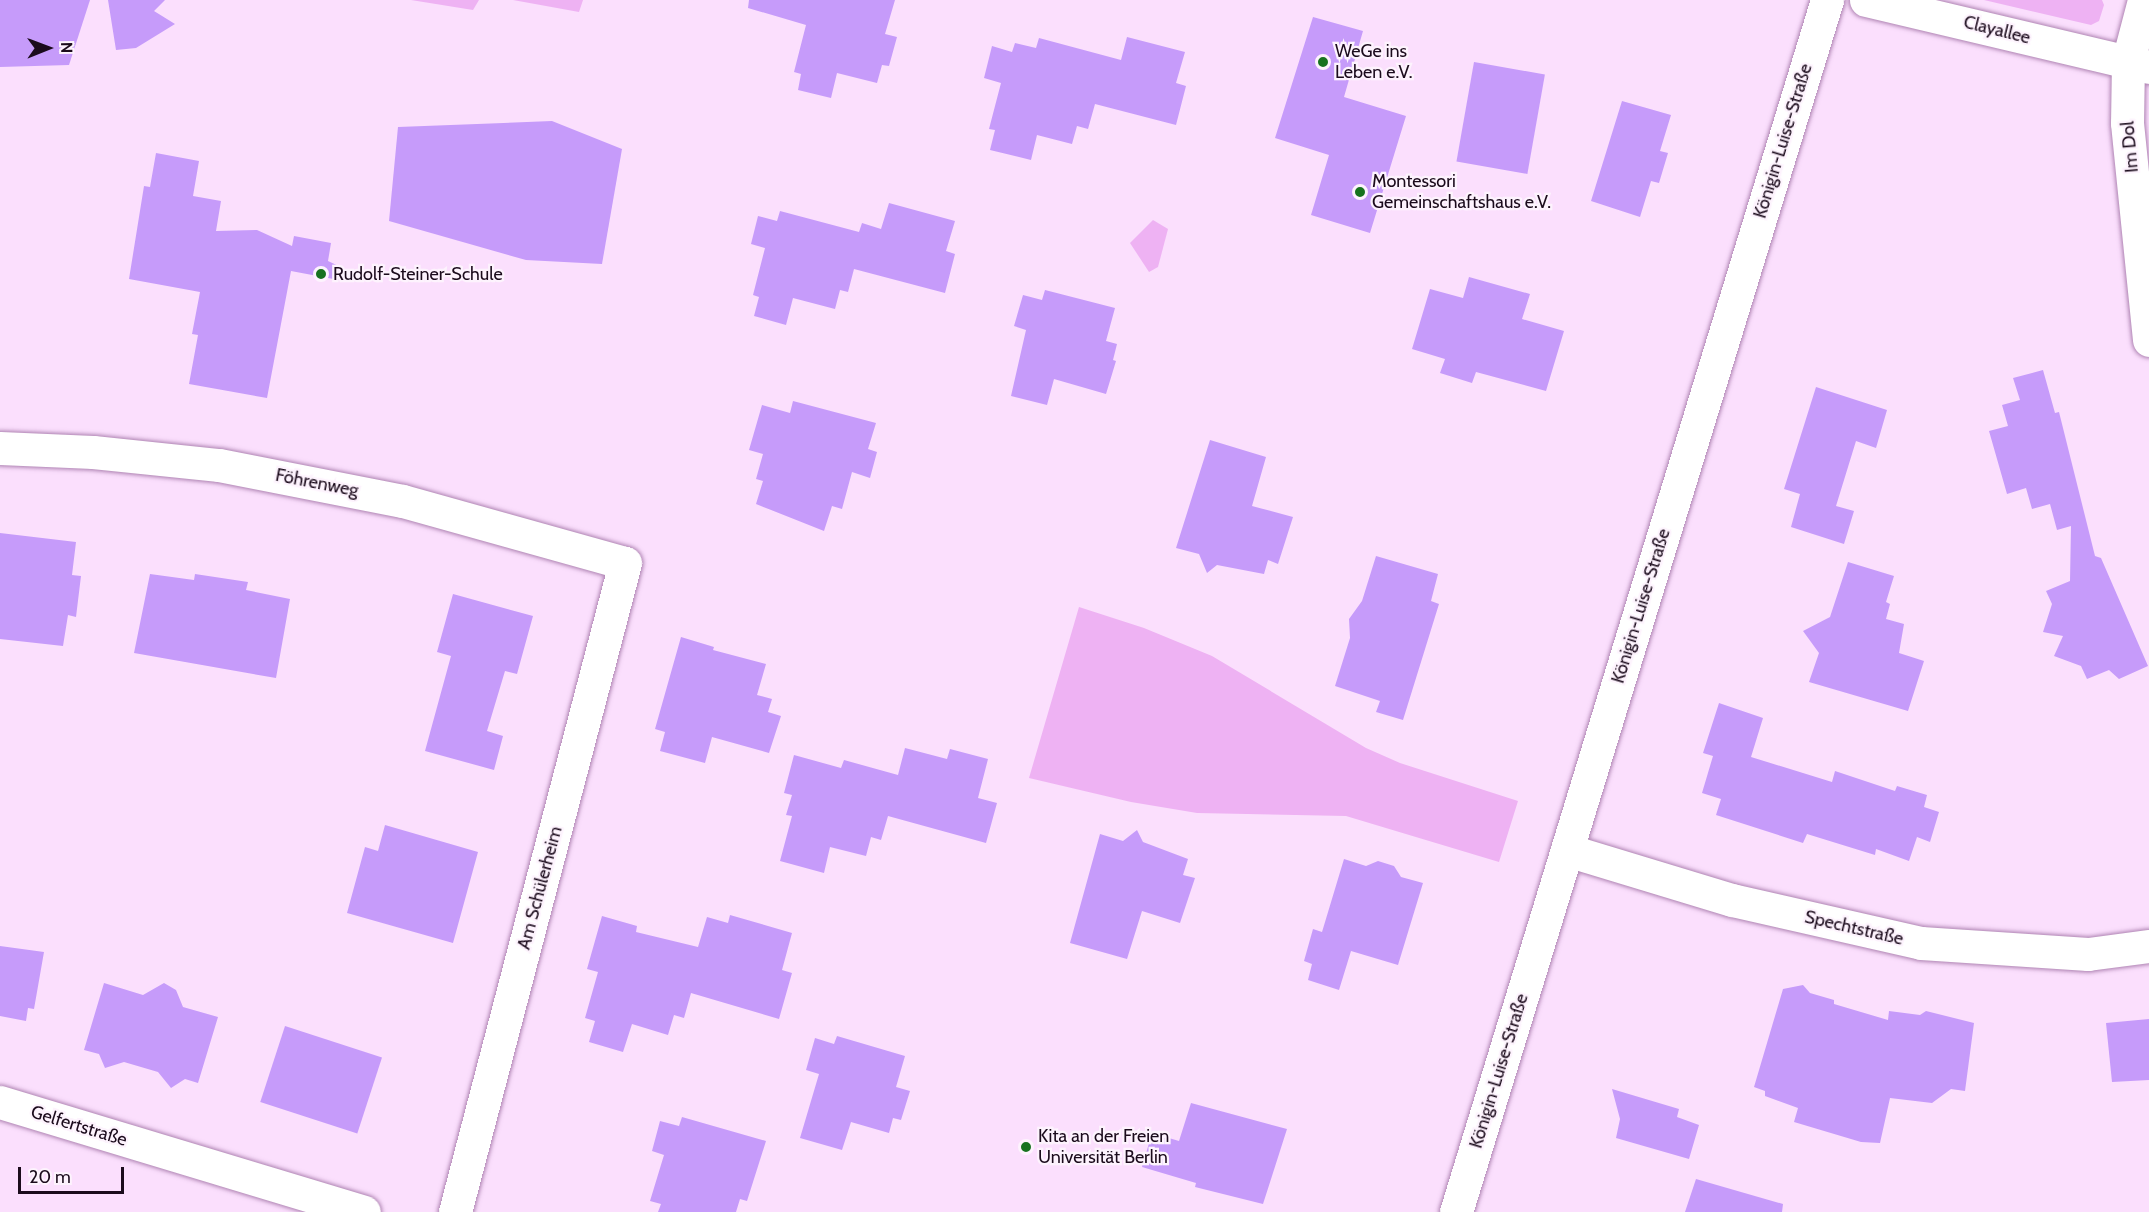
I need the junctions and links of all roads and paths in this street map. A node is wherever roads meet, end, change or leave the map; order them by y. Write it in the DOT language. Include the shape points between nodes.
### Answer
graph roads {
  1 [pos="1827,0"];
  2 [pos="1866,0"];
  3 [pos="2144,0"];
  4 [pos="2139,64"];
  5 [pos="2149,340"];
  6 [pos="0,448"];
  7 [pos="626,563"];
  8 [pos="1567,850"];
  9 [pos="2149,946"];
  10 [pos="0,1102"];
  11 [pos="364,1212"];
  12 [pos="455,1212"];
  13 [pos="1456,1212"];
  1 -- 8 [label="street, Königin-Luise-Straße"];
  2 -- 4 [label="street, Clayallee"];
  3 -- 4 [label="street"];
  4 -- 5 [label="street, Im Dol" via="2127,123"];
  6 -- 7 [label="street, Föhrenweg" via="93,452 273,474 403,501"];
  7 -- 12 [label="street, Am Schülerheim"];
  8 -- 9 [label="street, Spechtstraße" via="1732,900 1921,943 2088,954"];
  8 -- 13 [label="street, Königin-Luise-Straße"];
  10 -- 11 [label="street, Gelfertstraße"];
}
